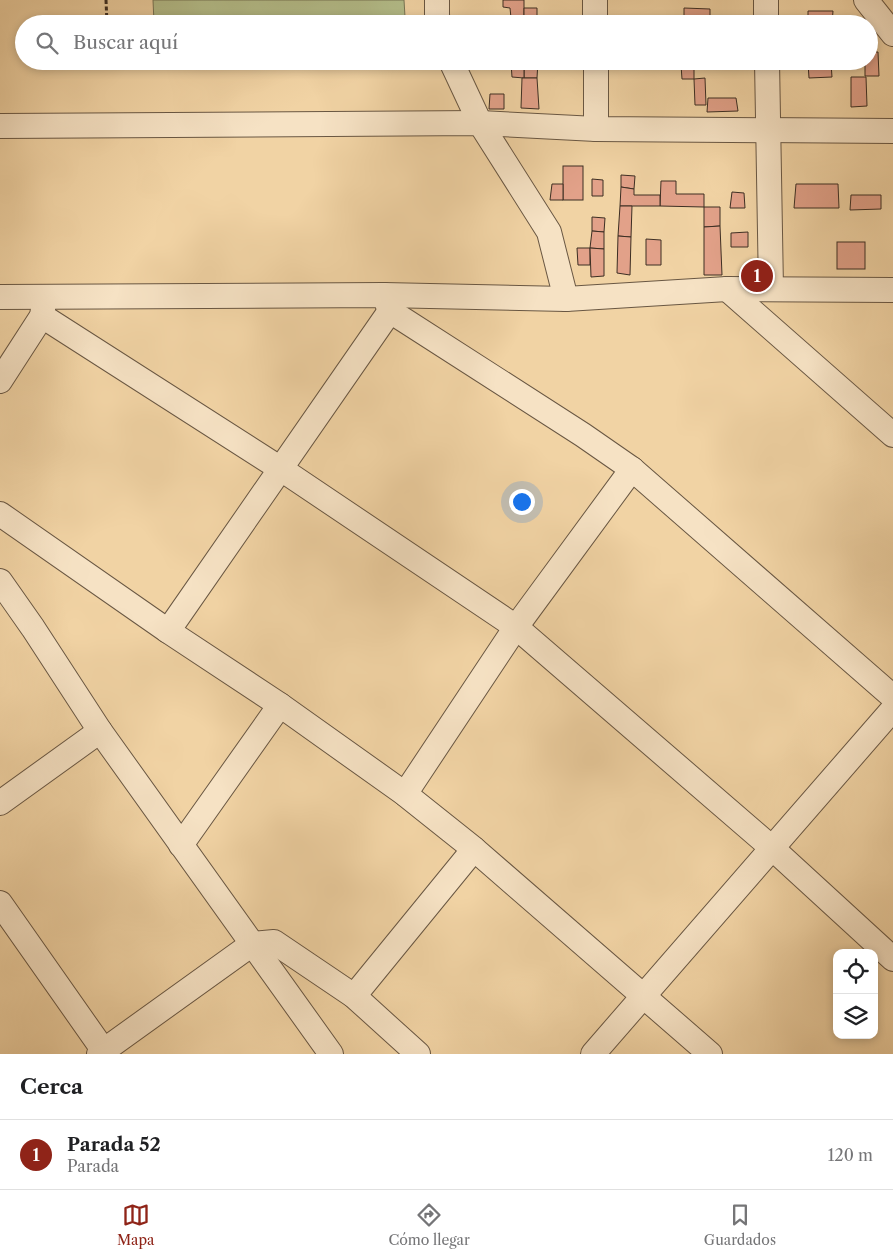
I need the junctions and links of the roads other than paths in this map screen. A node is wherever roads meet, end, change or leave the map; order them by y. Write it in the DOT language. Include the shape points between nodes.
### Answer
graph roads {
  1 [pos="595,0"];
  2 [pos="766,0"];
  3 [pos="866,0"];
  4 [pos="595,15"];
  5 [pos="766,15"];
  6 [pos="878,15"];
  7 [pos="878,15"];
  8 [pos="893,34"];
  9 [pos="455,70"];
  10 [pos="596,70"];
  11 [pos="767,70"];
  12 [pos="480,123"];
  13 [pos="0,126"];
  14 [pos="596,129"];
  15 [pos="768,129"];
  16 [pos="893,131"];
  17 [pos="771,289"];
  18 [pos="727,290"];
  19 [pos="893,290"];
  20 [pos="0,296"];
  21 [pos="566,299"];
  22 [pos="387,303"];
  23 [pos="44,307"];
  24 [pos="0,381"];
  25 [pos="893,435"];
  26 [pos="281,469"];
  27 [pos="632,469"];
  28 [pos="0,514"];
  29 [pos="0,581"];
  30 [pos="516,627"];
  31 [pos="168,631"];
  32 [pos="893,697"];
  33 [pos="280,705"];
  34 [pos="893,709"];
  35 [pos="100,731"];
  36 [pos="405,794"];
  37 [pos="0,803"];
  38 [pos="182,845"];
  39 [pos="772,848"];
  40 [pos="474,849"];
  41 [pos="0,903"];
  42 [pos="252,944"];
  43 [pos="893,959"];
  44 [pos="354,996"];
  45 [pos="644,997"];
  46 [pos="103,1053"];
  47 [pos="331,1054"];
  48 [pos="418,1054"];
  49 [pos="592,1054"];
  50 [pos="710,1054"];
  1 -- 4 [label="street"];
  2 -- 5 [label="street"];
  3 -- 7 [label="street"];
  6 -- 8 [label="street"];
  9 -- 12 [label="street"];
  10 -- 14 [label="street"];
  11 -- 15 [label="street"];
  12 -- 13 [label="street"];
  12 -- 14 [label="street"];
  12 -- 21 [label="street" via="549,232"];
  14 -- 15 [label="street"];
  15 -- 16 [label="street"];
  15 -- 17 [label="street"];
  17 -- 18 [label="street"];
  17 -- 19 [label="street"];
  18 -- 21 [label="street"];
  18 -- 25 [label="street"];
  20 -- 23 [label="street"];
  21 -- 22 [label="street"];
  22 -- 23 [label="street"];
  22 -- 26 [label="street"];
  22 -- 27 [label="street"];
  23 -- 24 [label="street"];
  23 -- 26 [label="street"];
  26 -- 30 [label="street"];
  26 -- 31 [label="street"];
  27 -- 30 [label="street"];
  27 -- 32 [label="street"];
  28 -- 31 [label="street"];
  29 -- 35 [label="street"];
  30 -- 36 [label="street"];
  30 -- 39 [label="street"];
  31 -- 33 [label="street"];
  33 -- 36 [label="street"];
  33 -- 38 [label="street"];
  34 -- 39 [label="street"];
  35 -- 37 [label="street"];
  35 -- 38 [label="street"];
  36 -- 40 [label="street"];
  38 -- 42 [label="street"];
  39 -- 43 [label="street"];
  39 -- 45 [label="street"];
  40 -- 44 [label="street"];
  40 -- 45 [label="street"];
  41 -- 46 [label="street"];
  42 -- 44 [label="street" via="274,942"];
  42 -- 46 [label="street"];
  42 -- 47 [label="street"];
  44 -- 48 [label="street"];
  45 -- 49 [label="street"];
  45 -- 50 [label="street"];
}
